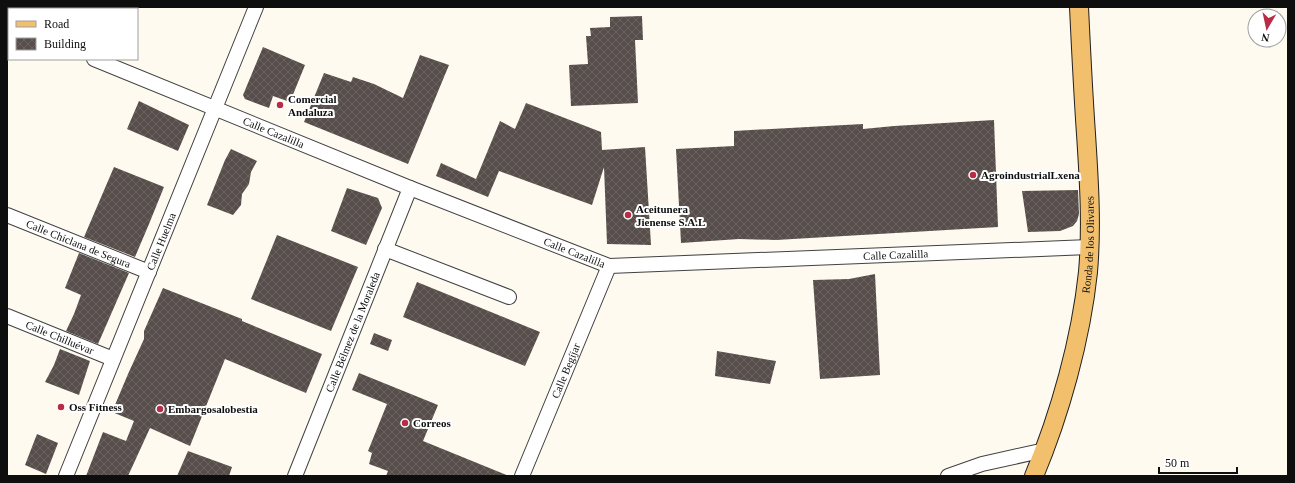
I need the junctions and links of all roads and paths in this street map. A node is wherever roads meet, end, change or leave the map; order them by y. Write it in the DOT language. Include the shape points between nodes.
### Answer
graph roads {
  1 [pos="256,7"];
  2 [pos="1079,7"];
  3 [pos="96,60"];
  4 [pos="214,109"];
  5 [pos="410,188"];
  6 [pos="7,215"];
  7 [pos="1089,247"];
  8 [pos="385,249"];
  9 [pos="609,266"];
  10 [pos="149,272"];
  11 [pos="509,297"];
  12 [pos="7,316"];
  13 [pos="114,358"];
  14 [pos="1045,450"];
  15 [pos="66,476"];
  16 [pos="295,476"];
  17 [pos="522,476"];
  18 [pos="948,476"];
  19 [pos="1034,476"];
  1 -- 4 [label="street, Calle Huelma"];
  2 -- 7 [label="main road, Ronda de los Olivares" via="1090,195"];
  3 -- 4 [label="street, Calle Cazalilla"];
  4 -- 5 [label="street, Calle Cazalilla"];
  4 -- 10 [label="street, Calle Huelma"];
  5 -- 8 [label="street, Calle Bélmez de la Moraleda"];
  5 -- 9 [label="street, Calle Cazalilla"];
  6 -- 10 [label="street, Calle Chiclana de Segura"];
  7 -- 9 [label="street, Calle Cazalilla"];
  7 -- 14 [label="main road, Ronda de los Olivares" via="1088,273 1078,329 1066,384"];
  8 -- 11 [label="street"];
  8 -- 16 [label="street, Calle Bélmez de la Moraleda"];
  9 -- 17 [label="street, Calle Begíjar"];
  10 -- 13 [label="street, Calle Huelma"];
  12 -- 13 [label="street, Calle Chilluévar"];
  13 -- 15 [label="street, Calle Huelma"];
  14 -- 18 [label="street" via="982,464"];
  14 -- 19 [label="main road, Ronda de los Olivares"];
}
